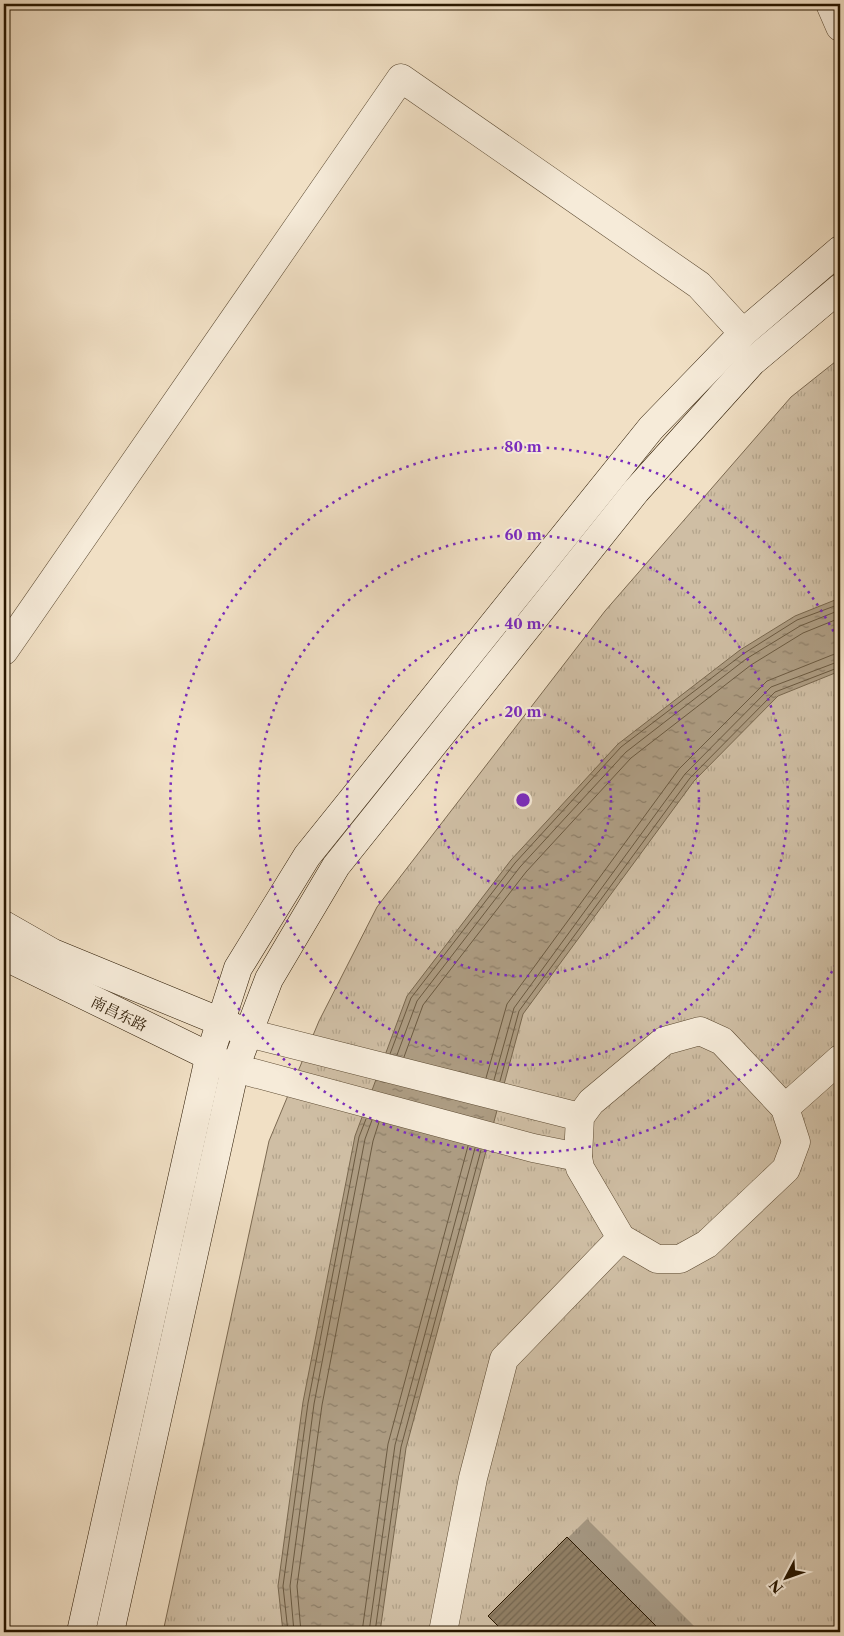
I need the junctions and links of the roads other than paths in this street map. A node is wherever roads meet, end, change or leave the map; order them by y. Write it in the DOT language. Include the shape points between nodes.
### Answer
graph roads {
  1 [pos="830,4"];
  2 [pos="840,27"];
  3 [pos="840,250"];
  4 [pos="840,288"];
  5 [pos="743,333"];
  6 [pos="4,651"];
  7 [pos="4,925"];
  8 [pos="4,956"];
  9 [pos="221,1022"];
  10 [pos="248,1033"];
  11 [pos="209,1058"];
  12 [pos="840,1059"];
  13 [pos="235,1068"];
  14 [pos="785,1108"];
  15 [pos="580,1117"];
  16 [pos="578,1157"];
  17 [pos="621,1238"];
  18 [pos="81,1632"];
  19 [pos="110,1632"];
  20 [pos="442,1632"];
  1 -- 2 [label="main road"];
  3 -- 5 [label="main road"];
  4 -- 10 [label="main road" via="752,362 636,491 336,866 269,980"];
  5 -- 6 [label="main road" via="699,285 401,78"];
  5 -- 9 [label="main road" via="651,428 307,856 238,968"];
  7 -- 9 [label="main road" via="53,953"];
  8 -- 11 [label="main road, 南昌东路"];
  9 -- 10 [label="main road"];
  9 -- 11 [label="main road"];
  10 -- 13 [label="main road"];
  10 -- 15 [label="main road"];
  11 -- 13 [label="main road, 南昌东路"];
  11 -- 18 [label="main road"];
  12 -- 14 [label="main road"];
  13 -- 16 [label="main road, 南昌东路" via="533,1148"];
  13 -- 19 [label="main road"];
  14 -- 15 [label="main road" via="722,1041 700,1031 664,1042 591,1102"];
  14 -- 17 [label="main road" via="796,1142 786,1169 706,1244 680,1260 657,1259"];
  15 -- 16 [label="main road"];
  16 -- 17 [label="main road" via="580,1168"];
  17 -- 20 [label="main road" via="504,1360 473,1478"];
}
